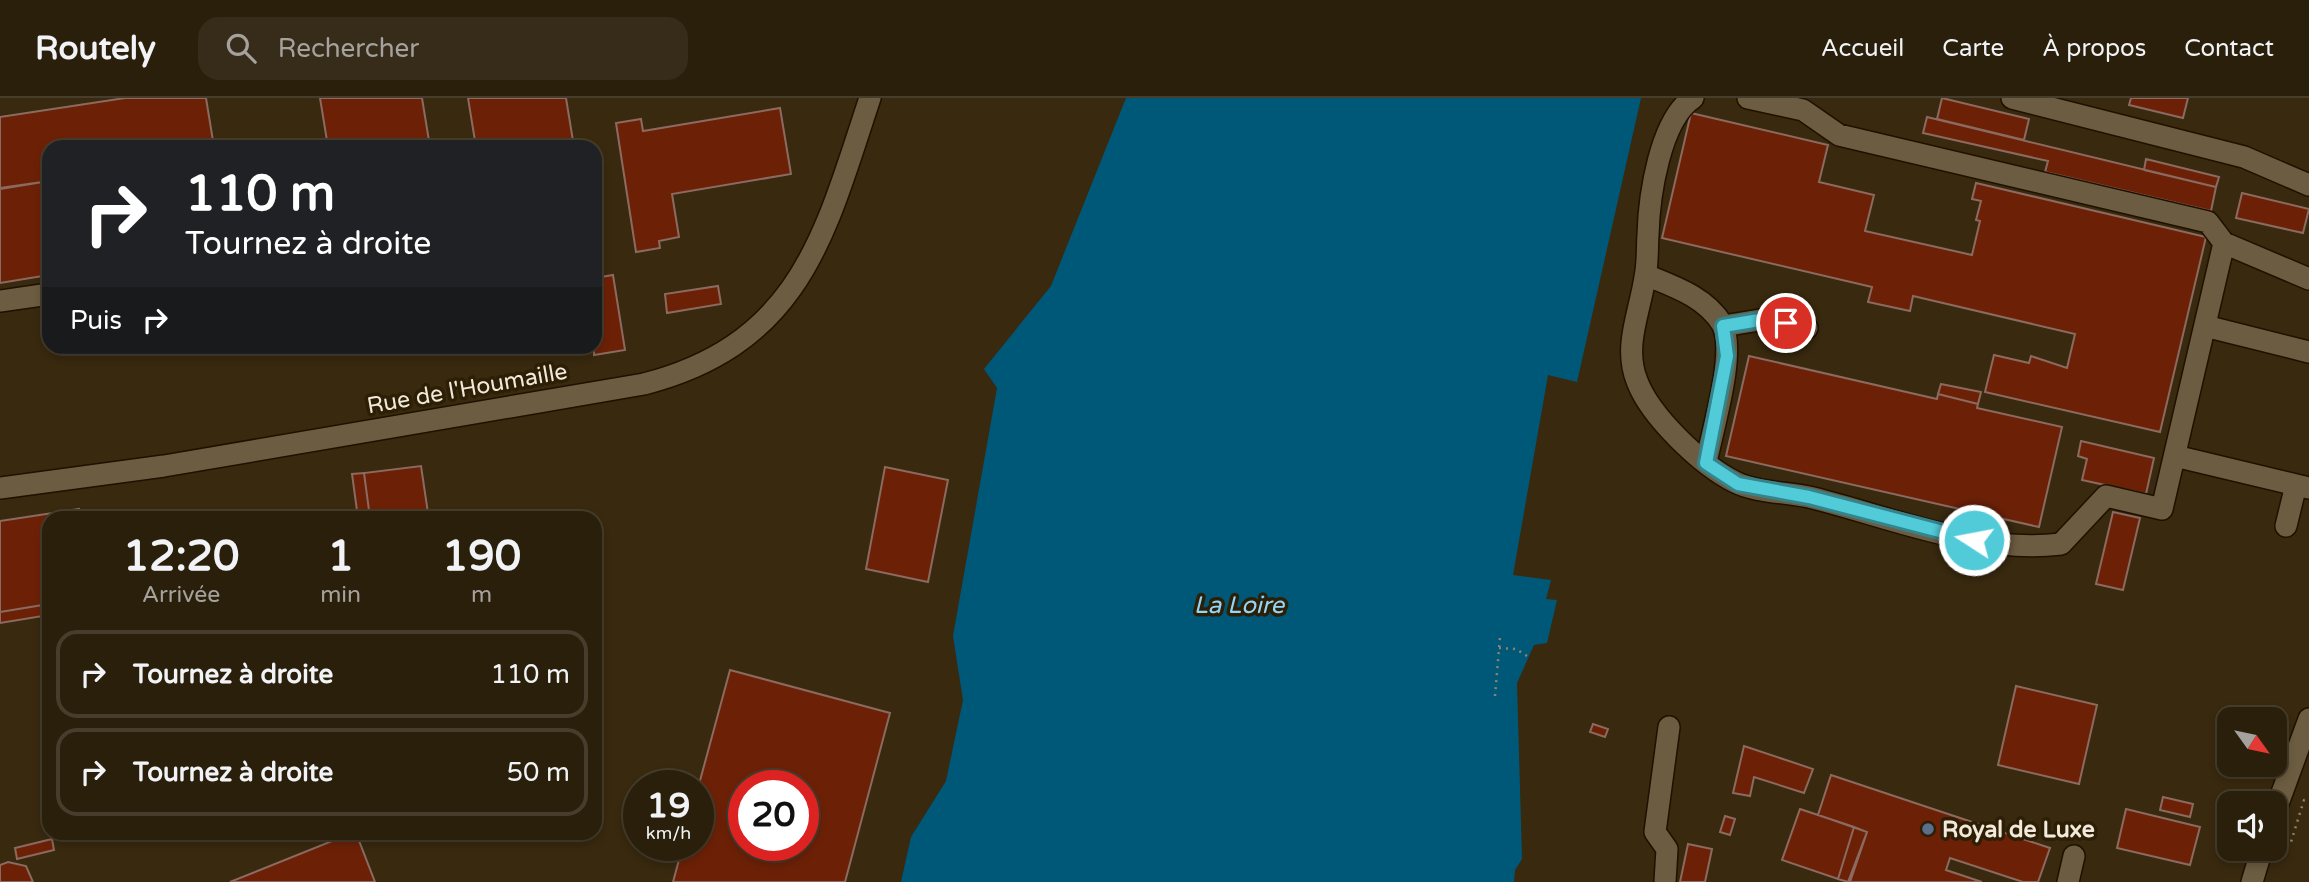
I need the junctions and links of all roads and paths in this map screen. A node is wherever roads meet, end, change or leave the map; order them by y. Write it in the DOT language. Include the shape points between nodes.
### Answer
graph roads {
  1 [pos="870,98"];
  2 [pos="1693,98"];
  3 [pos="1748,98"];
  4 [pos="2012,98"];
  5 [pos="2309,186"];
  6 [pos="2224,243"];
  7 [pos="1646,275"];
  8 [pos="2309,279"];
  9 [pos="42,295"];
  10 [pos="0,300"];
  11 [pos="1723,326"];
  12 [pos="2206,326"];
  13 [pos="1807,328"];
  14 [pos="2309,352"];
  15 [pos="2175,456"];
  16 [pos="1706,463"];
  17 [pos="2303,486"];
  18 [pos="0,488"];
  19 [pos="2286,526"];
  20 [pos="1500,637"];
  21 [pos="1499,648"];
  22 [pos="1527,656"];
  23 [pos="1495,696"];
  24 [pos="2309,719"];
  25 [pos="1669,727"];
  26 [pos="2283,791"];
  27 [pos="2309,802"];
  28 [pos="2287,840"];
  29 [pos="2074,856"];
  30 [pos="2258,861"];
  31 [pos="1665,882"];
  32 [pos="2068,882"];
  33 [pos="2252,882"];
  1 -- 18 [label="street, Rue de l'Houmaille" via="833,214 805,270 757,325 702,363 644,384 164,466"];
  2 -- 7 [label="street" via="1674,117 1664,141 1648,225"];
  3 -- 6 [label="street" via="1803,110 1839,135 2208,222"];
  4 -- 5 [label="street" via="2244,157"];
  6 -- 8 [label="street"];
  6 -- 12 [label="street"];
  7 -- 11 [label="street" via="1687,292"];
  7 -- 16 [label="street" via="1630,352 1637,382 1683,443"];
  9 -- 10 [label="street"];
  11 -- 13 [label="street" via="1766,319"];
  11 -- 16 [label="street" via="1727,356"];
  12 -- 14 [label="street"];
  12 -- 15 [label="street"];
  15 -- 16 [label="street" via="2162,509 2106,496 2061,544 2026,548 1948,535 1809,497 1738,484"];
  15 -- 17 [label="street"];
  17 -- 19 [label="street"];
  20 -- 21 [label="path"];
  21 -- 22 [label="path" via="1516,649"];
  21 -- 23 [label="path"];
  24 -- 26 [label="street"];
  25 -- 31 [label="street" via="1655,832 1667,849"];
  27 -- 28 [label="path" via="2304,800 2291,842"];
  29 -- 32 [label="street"];
  30 -- 33 [label="street"];
}
